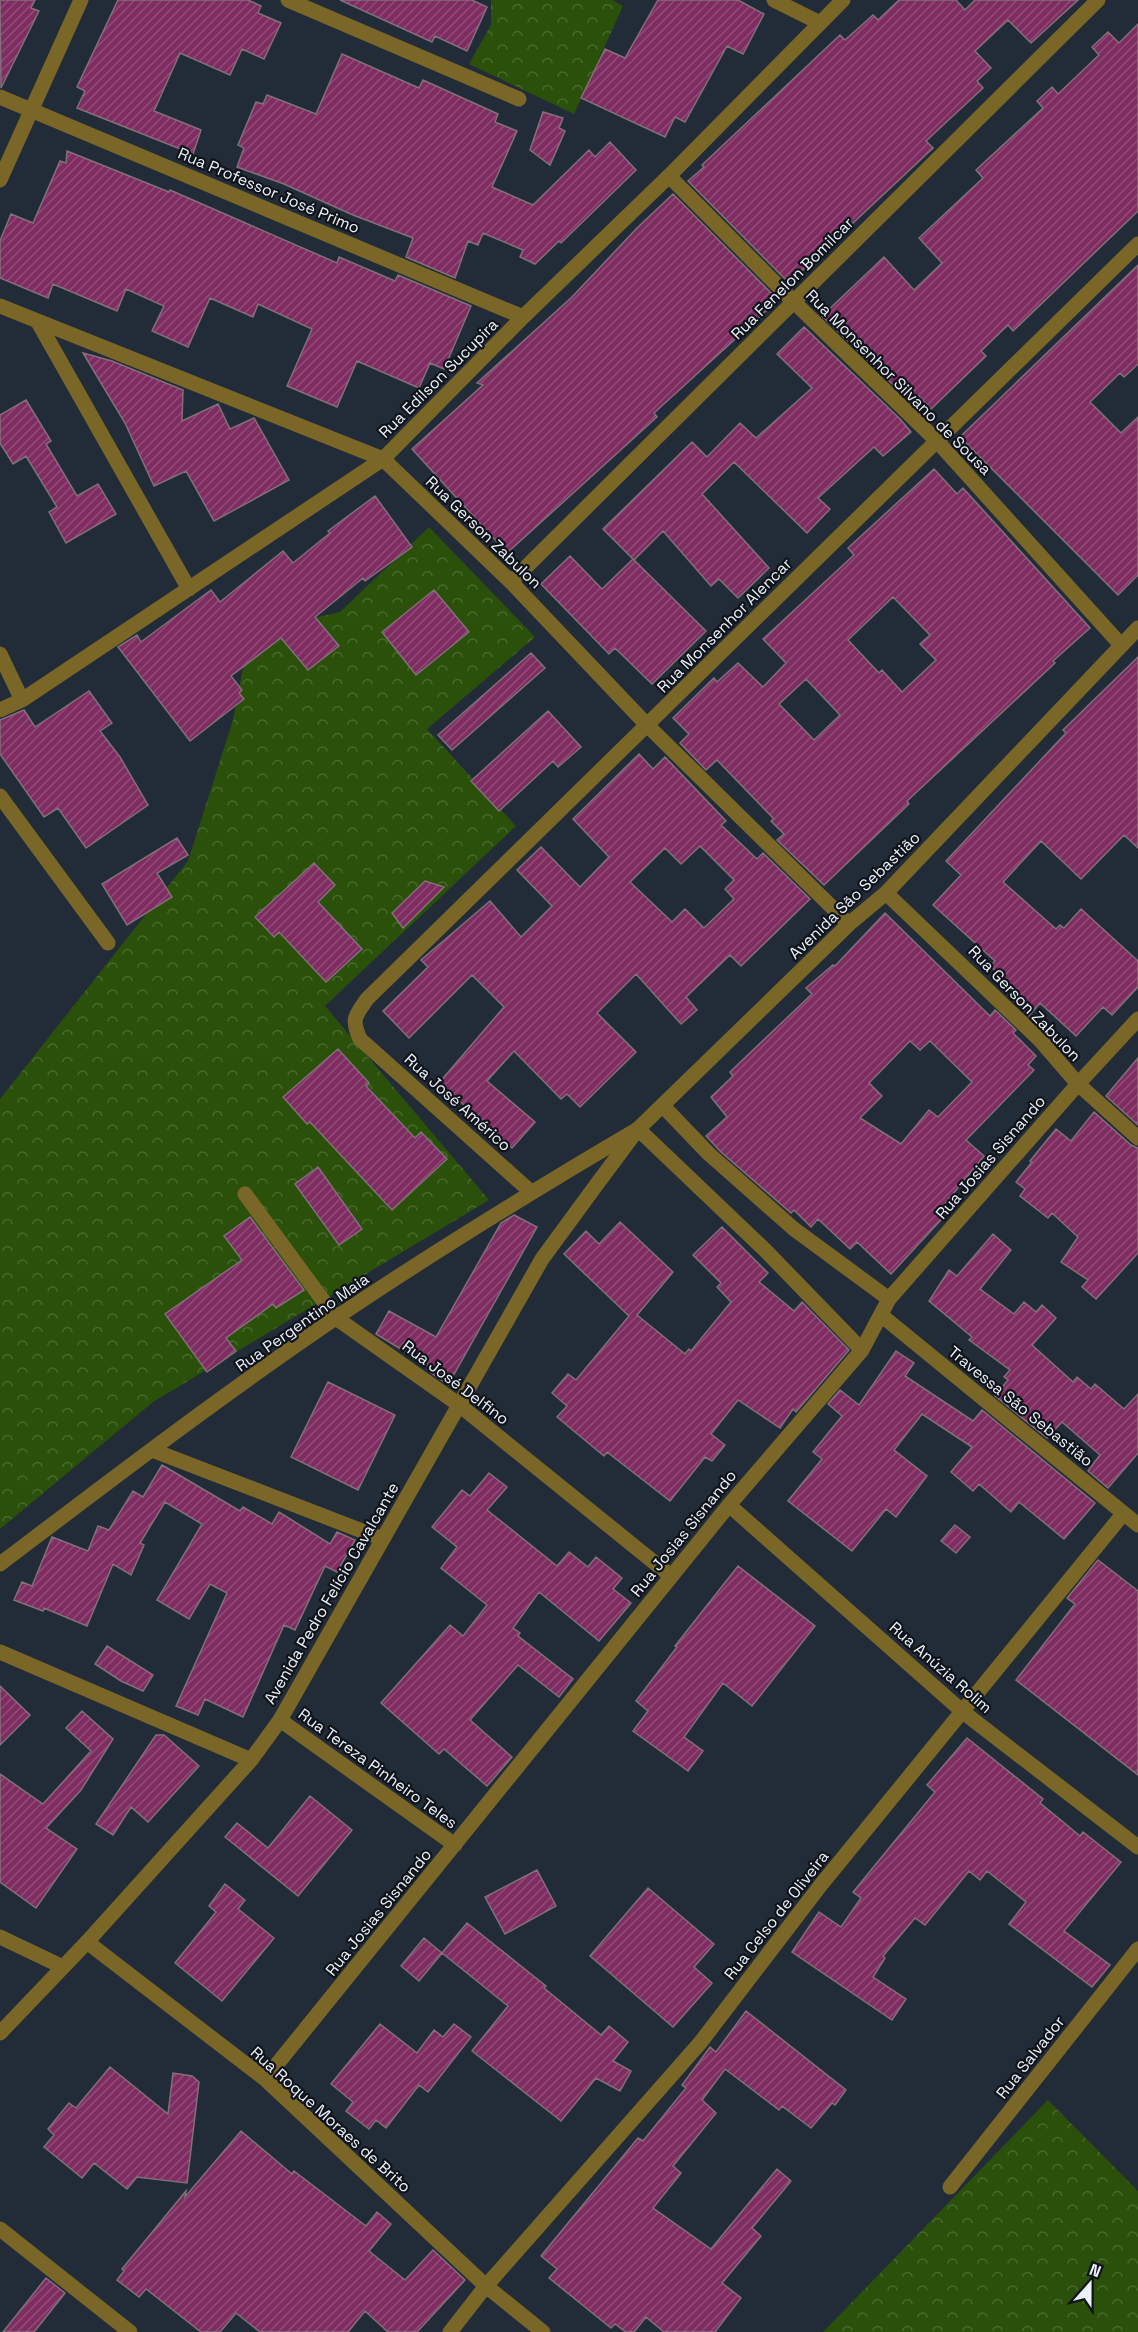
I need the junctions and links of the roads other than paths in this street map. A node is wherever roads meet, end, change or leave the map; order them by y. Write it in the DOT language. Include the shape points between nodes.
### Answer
graph roads {
  1 [pos="81,0"];
  2 [pos="288,0"];
  3 [pos="774,0"];
  4 [pos="843,0"];
  5 [pos="1098,0"];
  6 [pos="820,23"];
  7 [pos="0,97"];
  8 [pos="519,99"];
  9 [pos="32,110"];
  10 [pos="669,176"];
  11 [pos="0,180"];
  12 [pos="1138,244"];
  13 [pos="794,302"];
  14 [pos="0,306"];
  15 [pos="523,317"];
  16 [pos="38,322"];
  17 [pos="936,440"];
  18 [pos="383,459"];
  19 [pos="511,582"];
  20 [pos="189,590"];
  21 [pos="1138,628"];
  22 [pos="1120,645"];
  23 [pos="0,654"];
  24 [pos="22,700"];
  25 [pos="0,710"];
  26 [pos="647,725"];
  27 [pos="0,796"];
  28 [pos="886,893"];
  29 [pos="849,924"];
  30 [pos="108,943"];
  31 [pos="1138,1019"];
  32 [pos="360,1039"];
  33 [pos="1078,1083"];
  34 [pos="663,1106"];
  35 [pos="638,1129"];
  36 [pos="1138,1138"];
  37 [pos="531,1192"];
  38 [pos="245,1194"];
  39 [pos="889,1299"];
  40 [pos="881,1315"];
  41 [pos="336,1318"];
  42 [pos="862,1350"];
  43 [pos="458,1404"];
  44 [pos="152,1450"];
  45 [pos="729,1505"];
  46 [pos="1124,1514"];
  47 [pos="1138,1525"];
  48 [pos="383,1539"];
  49 [pos="0,1564"];
  50 [pos="671,1576"];
  51 [pos="0,1652"];
  52 [pos="963,1712"];
  53 [pos="280,1720"];
  54 [pos="251,1760"];
  55 [pos="455,1845"];
  56 [pos="1138,1847"];
  57 [pos="0,1937"];
  58 [pos="87,1942"];
  59 [pos="1138,1949"];
  60 [pos="63,1967"];
  61 [pos="0,2033"];
  62 [pos="265,2079"];
  63 [pos="950,2187"];
  64 [pos="0,2229"];
  65 [pos="486,2286"];
  66 [pos="130,2332"];
  67 [pos="450,2332"];
  68 [pos="543,2332"];
  1 -- 9 [label="street"];
  2 -- 8 [label="street"];
  3 -- 6 [label="street"];
  4 -- 6 [label="street, Rua Edilson Sucupira"];
  5 -- 13 [label="street, Rua Fenelon Bomilcar"];
  6 -- 10 [label="street, Rua Edilson Sucupira"];
  7 -- 9 [label="street, Rua Professor José Primo"];
  9 -- 11 [label="street"];
  9 -- 15 [label="street, Rua Professor José Primo"];
  10 -- 13 [label="street, Rua Monsenhor Silvano de Sousa"];
  10 -- 15 [label="street, Rua Edilson Sucupira"];
  12 -- 17 [label="street, Rua Monsenhor Alencar"];
  13 -- 17 [label="street, Rua Monsenhor Silvano de Sousa"];
  13 -- 19 [label="street, Rua Fenelon Bomilcar"];
  14 -- 16 [label="street, Rua Gerson Zabulon"];
  15 -- 18 [label="street, Rua Edilson Sucupira"];
  16 -- 18 [label="street, Rua Gerson Zabulon"];
  16 -- 20 [label="street"];
  17 -- 22 [label="street, Rua Monsenhor Silvano de Sousa"];
  17 -- 26 [label="street, Rua Monsenhor Alencar"];
  18 -- 19 [label="street, Rua Gerson Zabulon"];
  18 -- 20 [label="street, Rua Edilson Sucupira"];
  19 -- 26 [label="street, Rua Gerson Zabulon"];
  20 -- 24 [label="street, Rua Edilson Sucupira"];
  21 -- 22 [label="street, Avenida São Sebastião"];
  22 -- 28 [label="street, Avenida São Sebastião"];
  23 -- 24 [label="street"];
  24 -- 25 [label="street, Rua Edilson Sucupira"];
  26 -- 29 [label="street, Rua Gerson Zabulon"];
  26 -- 32 [label="street, Rua Monsenhor Alencar" via="367,999 354,1026"];
  27 -- 30 [label="street"];
  28 -- 29 [label="street, Avenida São Sebastião"];
  28 -- 33 [label="street, Rua Gerson Zabulon" via="1040,1040"];
  29 -- 34 [label="street, Avenida São Sebastião"];
  31 -- 33 [label="street, Rua Josias Sisnando"];
  32 -- 37 [label="street, Rua José Américo"];
  33 -- 36 [label="street, Rua Gerson Zabulon"];
  33 -- 39 [label="street, Rua Josias Sisnando"];
  34 -- 35 [label="street, Avenida São Sebastião"];
  34 -- 39 [label="street" via="709,1154 794,1229"];
  35 -- 37 [label="street, Rua Pergentino Maia"];
  35 -- 42 [label="street" via="766,1251"];
  35 -- 43 [label="street, Avenida Pedro Felício Cavalcante" via="542,1259"];
  37 -- 41 [label="street, Rua Pergentino Maia"];
  38 -- 41 [label="street, Rua José Delfino"];
  39 -- 40 [label="street, Rua Josias Sisnando"];
  40 -- 42 [label="street, Rua Josias Sisnando"];
  40 -- 46 [label="street, Travessa São Sebastião"];
  41 -- 43 [label="street, Rua José Delfino"];
  41 -- 44 [label="street, Rua Pergentino Maia"];
  42 -- 45 [label="street, Rua Josias Sisnando"];
  43 -- 48 [label="street, Avenida Pedro Felício Cavalcante"];
  43 -- 50 [label="street, Rua José Delfino"];
  44 -- 48 [label="street"];
  44 -- 49 [label="street, Rua Pergentino Maia"];
  45 -- 50 [label="street, Rua Josias Sisnando"];
  45 -- 52 [label="street, Rua Anúzia Rolim"];
  46 -- 47 [label="street, Travessa São Sebastião"];
  46 -- 52 [label="street, Rua Celso de Oliveira"];
  48 -- 53 [label="street, Avenida Pedro Felício Cavalcante"];
  50 -- 55 [label="street, Rua Josias Sisnando"];
  51 -- 54 [label="street"];
  52 -- 56 [label="street, Rua Anúzia Rolim"];
  52 -- 65 [label="street, Rua Celso de Oliveira" via="820,1886 700,2043"];
  53 -- 54 [label="street, Avenida Pedro Felício Cavalcante"];
  53 -- 55 [label="street, Rua Tereza Pinheiro Teles"];
  54 -- 58 [label="street, Avenida Pedro Felício Cavalcante"];
  55 -- 62 [label="street, Rua Josias Sisnando"];
  57 -- 60 [label="street"];
  58 -- 60 [label="street, Avenida Pedro Felício Cavalcante"];
  58 -- 62 [label="street, Rua Roque Moraes de Brito"];
  59 -- 63 [label="street, Rua Salvador"];
  60 -- 61 [label="street, Avenida Pedro Felício Cavalcante"];
  62 -- 65 [label="street, Rua Roque Moraes de Brito"];
  64 -- 66 [label="street"];
  65 -- 67 [label="street, Rua Celso de Oliveira"];
  65 -- 68 [label="street, Rua Roque Moraes de Brito"];
}
